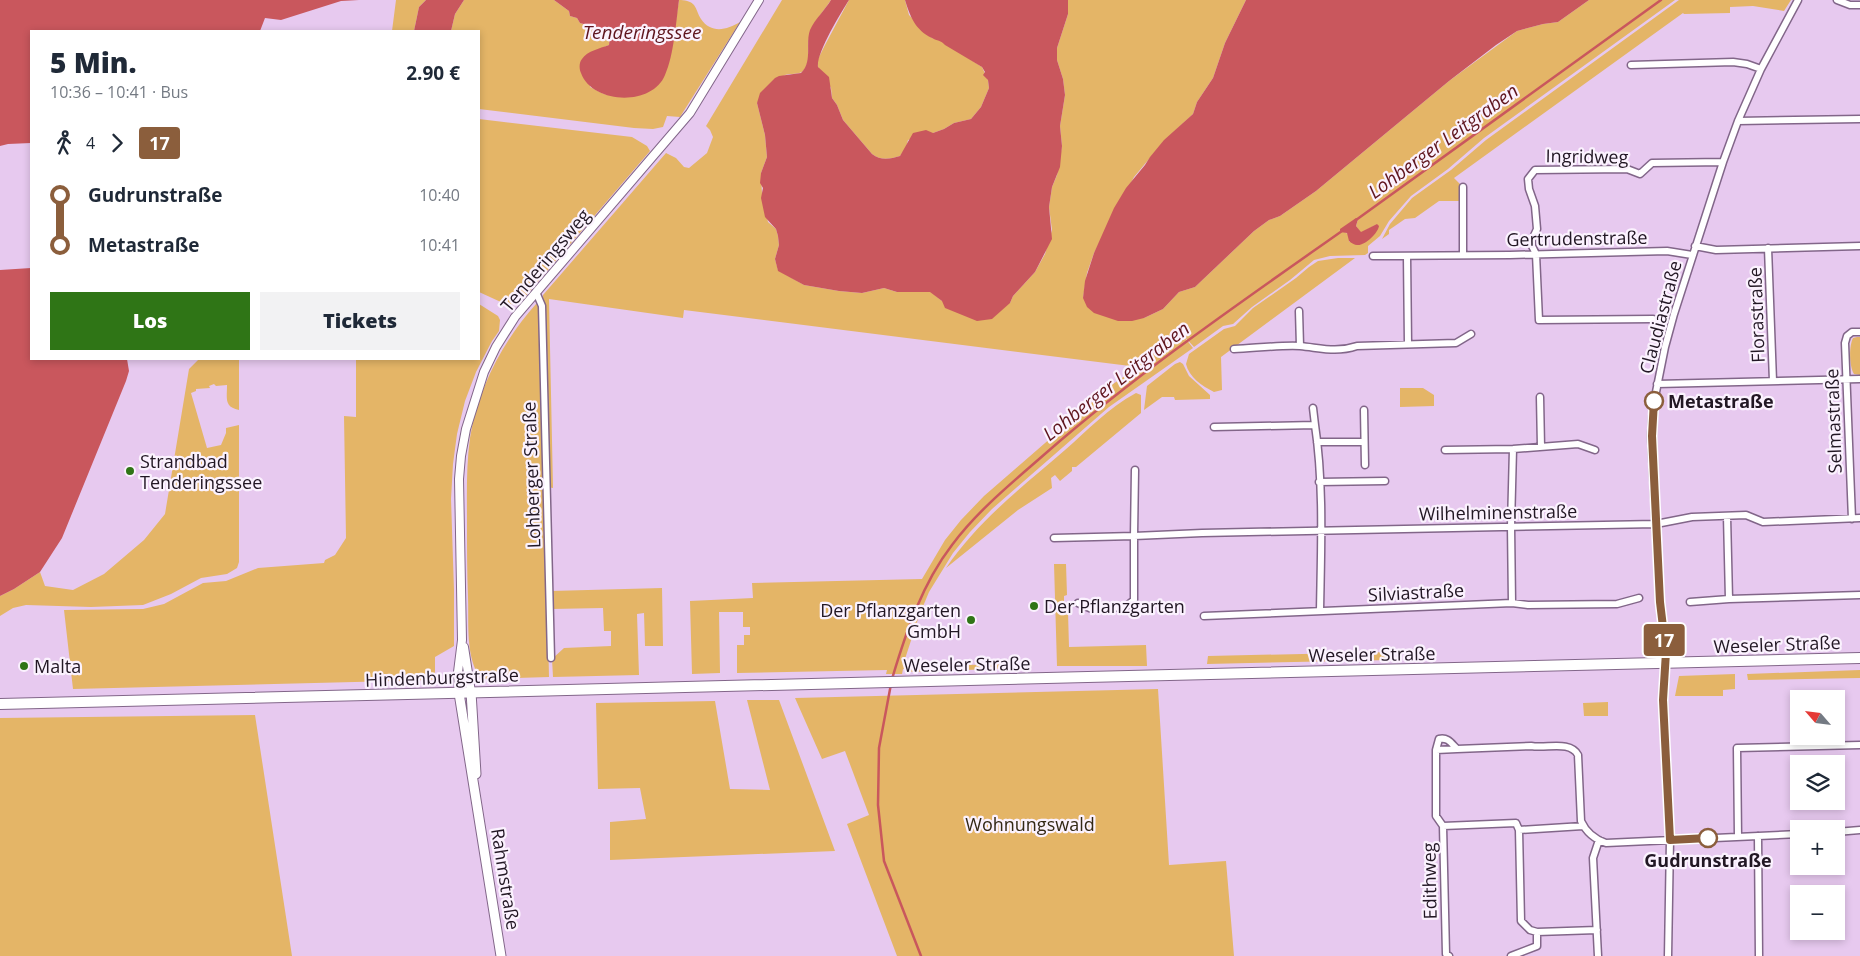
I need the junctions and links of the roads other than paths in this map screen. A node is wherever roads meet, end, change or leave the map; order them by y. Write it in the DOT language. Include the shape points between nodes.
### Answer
graph roads {
  1 [pos="759,0"];
  2 [pos="1798,0"];
  3 [pos="1837,0"];
  4 [pos="1860,5"];
  5 [pos="1630,65"];
  6 [pos="1761,68"];
  7 [pos="1860,119"];
  8 [pos="1738,121"];
  9 [pos="1723,162"];
  10 [pos="1463,187"];
  11 [pos="1695,246"];
  12 [pos="1860,246"];
  13 [pos="1768,248"];
  14 [pos="1536,254"];
  15 [pos="1463,255"];
  16 [pos="1692,255"];
  17 [pos="1373,256"];
  18 [pos="1408,256"];
  19 [pos="536,292"];
  20 [pos="1299,311"];
  21 [pos="1653,318"];
  22 [pos="1860,332"];
  23 [pos="1471,334"];
  24 [pos="1408,344"];
  25 [pos="1300,346"];
  26 [pos="1234,349"];
  27 [pos="1860,379"];
  28 [pos="1847,380"];
  29 [pos="1773,381"];
  30 [pos="1657,384"];
  31 [pos="1540,397"];
  32 [pos="1313,408"];
  33 [pos="1364,410"];
  34 [pos="1315,425"];
  35 [pos="1214,427"];
  36 [pos="1317,442"];
  37 [pos="1364,442"];
  38 [pos="1541,447"];
  39 [pos="1513,449"];
  40 [pos="1445,450"];
  41 [pos="1595,450"];
  42 [pos="1365,465"];
  43 [pos="1135,470"];
  44 [pos="1319,482"];
  45 [pos="1385,482"];
  46 [pos="1727,516"];
  47 [pos="1860,518"];
  48 [pos="1852,519"];
  49 [pos="1656,524"];
  50 [pos="1511,526"];
  51 [pos="1321,530"];
  52 [pos="1134,536"];
  53 [pos="1054,538"];
  54 [pos="1860,595"];
  55 [pos="1639,598"];
  56 [pos="1729,599"];
  57 [pos="1690,602"];
  58 [pos="1512,603"];
  59 [pos="1078,604"];
  60 [pos="1320,611"];
  61 [pos="1204,616"];
  62 [pos="462,640"];
  63 [pos="551,658"];
  64 [pos="1860,658"];
  65 [pos="1666,663"];
  66 [pos="884,682"];
  67 [pos="471,692"];
  68 [pos="459,693"];
  69 [pos="0,704"];
  70 [pos="1860,745"];
  71 [pos="1436,750"];
  72 [pos="1457,750"];
  73 [pos="478,807"];
  74 [pos="1443,826"];
  75 [pos="1583,826"];
  76 [pos="1519,830"];
  77 [pos="1860,830"];
  78 [pos="1845,831"];
  79 [pos="1790,834"];
  80 [pos="1738,836"];
  81 [pos="1758,836"];
  82 [pos="1599,840"];
  83 [pos="1670,840"];
  84 [pos="1597,930"];
  85 [pos="1537,932"];
  86 [pos="501,956"];
  87 [pos="1449,956"];
  88 [pos="1511,956"];
  89 [pos="1598,956"];
  90 [pos="1668,956"];
  91 [pos="1758,956"];
  1 -- 19 [label="street, Tenderingsweg" via="690,113"];
  2 -- 6 [label="street, Claudiastraße"];
  3 -- 4 [label="street"];
  5 -- 6 [label="street" via="1733,62"];
  6 -- 8 [label="street, Claudiastraße"];
  7 -- 8 [label="street"];
  8 -- 9 [label="street, Claudiastraße"];
  9 -- 11 [label="street, Claudiastraße"];
  9 -- 14 [label="street, Ingridweg" via="1652,163 1640,174 1627,169 1534,170 1528,179 1528,189 1535,206 1537,229 1532,246"];
  10 -- 15 [label="street"];
  11 -- 13 [label="street" via="1716,250"];
  11 -- 16 [label="street, Claudiastraße"];
  12 -- 13 [label="street"];
  13 -- 29 [label="street, Florastraße"];
  14 -- 15 [label="street, Gertrudenstraße"];
  14 -- 16 [label="street, Gertrudenstraße" via="1667,251"];
  14 -- 21 [label="street" via="1539,320"];
  15 -- 18 [label="street, Gertrudenstraße"];
  16 -- 30 [label="street, Claudiastraße"];
  17 -- 18 [label="street, Gertrudenstraße"];
  18 -- 24 [label="street"];
  19 -- 62 [label="street, Tenderingsweg" via="496,346 466,429 459,479"];
  19 -- 63 [label="street, Lohberger Straße" via="542,306"];
  20 -- 25 [label="street"];
  22 -- 28 [label="street, Selmastraße" via="1852,332 1845,343"];
  23 -- 24 [label="street" via="1456,343"];
  24 -- 25 [label="street" via="1357,346 1346,350"];
  25 -- 26 [label="street"];
  27 -- 28 [label="street"];
  28 -- 29 [label="street"];
  28 -- 48 [label="street, Selmastraße"];
  29 -- 30 [label="street"];
  30 -- 49 [label="street, Claudiastraße" via="1652,436"];
  31 -- 38 [label="street"];
  32 -- 34 [label="street"];
  33 -- 37 [label="street"];
  34 -- 35 [label="street"];
  34 -- 36 [label="street"];
  36 -- 37 [label="street"];
  36 -- 44 [label="street"];
  37 -- 42 [label="street"];
  38 -- 39 [label="street"];
  38 -- 41 [label="street" via="1578,444"];
  39 -- 40 [label="street"];
  39 -- 50 [label="street"];
  43 -- 52 [label="street"];
  44 -- 45 [label="street"];
  44 -- 51 [label="street"];
  46 -- 48 [label="street, Wilhelminenstraße" via="1746,515 1763,522"];
  46 -- 49 [label="street, Wilhelminenstraße" via="1692,516"];
  46 -- 56 [label="street"];
  47 -- 48 [label="street, Wilhelminenstraße"];
  49 -- 50 [label="street, Wilhelminenstraße"];
  49 -- 65 [label="street, Claudiastraße"];
  50 -- 51 [label="street, Wilhelminenstraße"];
  50 -- 58 [label="street"];
  51 -- 52 [label="street, Wilhelminenstraße"];
  51 -- 60 [label="street"];
  52 -- 53 [label="street, Wilhelminenstraße"];
  52 -- 59 [label="street" via="1134,600 1125,607 1092,609"];
  54 -- 56 [label="street"];
  55 -- 58 [label="street, Silviastraße" via="1617,604 1528,606"];
  56 -- 57 [label="street"];
  58 -- 60 [label="street, Silviastraße"];
  60 -- 61 [label="street, Silviastraße"];
  62 -- 67 [label="street, Tenderingsweg"];
  62 -- 68 [label="street, Tenderingsweg"];
  64 -- 65 [label="main road, Weseler Straße"];
  65 -- 66 [label="main road, Weseler Straße"];
  65 -- 83 [label="street" via="1663,700"];
  66 -- 67 [label="main road, Hindenburgstraße"];
  67 -- 68 [label="main road, Hindenburgstraße"];
  67 -- 73 [label="main road, Rahmstraße"];
  68 -- 69 [label="main road, Hindenburgstraße"];
  68 -- 73 [label="main road, Rahmstraße"];
  70 -- 80 [label="street" via="1737,748"];
  71 -- 72 [label="street"];
  71 -- 72 [label="street" via="1438,739 1443,738"];
  71 -- 74 [label="street" via="1436,816"];
  72 -- 75 [label="street" via="1513,746 1572,748 1578,755 1579,814"];
  73 -- 86 [label="main road, Rahmstraße"];
  74 -- 76 [label="street, Edithweg" via="1516,823"];
  74 -- 87 [label="street, Edithweg" via="1446,954"];
  75 -- 76 [label="street, Edithweg"];
  75 -- 82 [label="street"];
  76 -- 85 [label="street" via="1521,921"];
  77 -- 78 [label="street"];
  79 -- 81 [label="street"];
  80 -- 81 [label="street"];
  80 -- 83 [label="street"];
  81 -- 91 [label="street"];
  82 -- 83 [label="street" via="1606,843"];
  82 -- 84 [label="street" via="1593,858"];
  83 -- 90 [label="street"];
  84 -- 85 [label="street"];
  84 -- 89 [label="street"];
  85 -- 88 [label="street" via="1537,946"];
}
